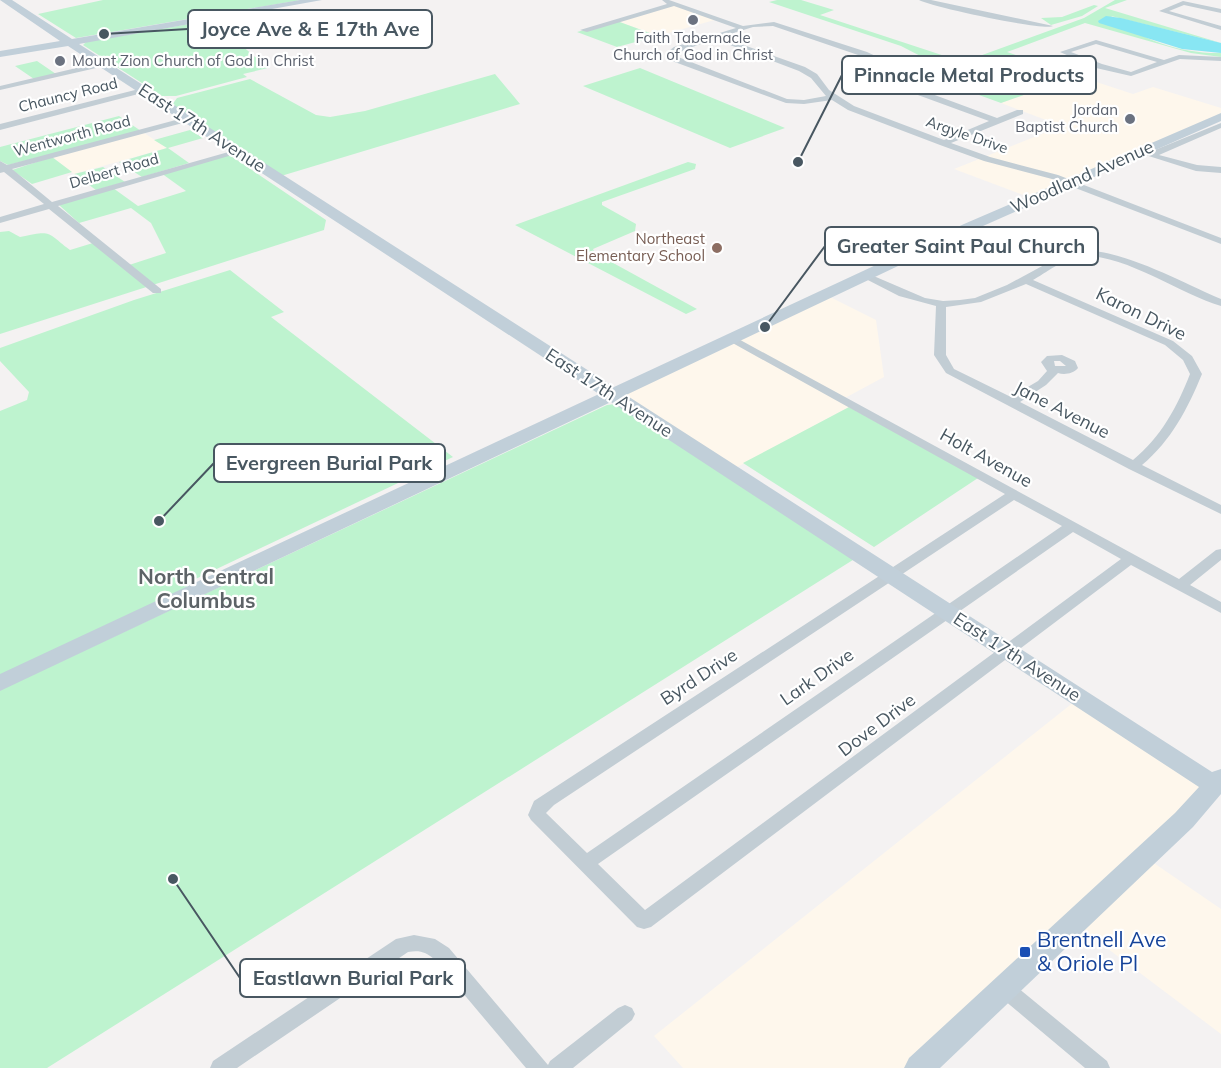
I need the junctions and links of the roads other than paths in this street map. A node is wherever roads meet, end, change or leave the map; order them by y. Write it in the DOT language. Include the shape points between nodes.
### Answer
graph roads {
  1 [pos="5,0"];
  2 [pos="317,0"];
  3 [pos="663,0"];
  4 [pos="922,0"];
  5 [pos="674,4"];
  6 [pos="1221,11"];
  7 [pos="1049,26"];
  8 [pos="743,28"];
  9 [pos="1221,28"];
  10 [pos="584,30"];
  11 [pos="714,37"];
  12 [pos="69,42"];
  13 [pos="0,54"];
  14 [pos="1221,59"];
  15 [pos="1164,62"];
  16 [pos="102,63"];
  17 [pos="0,88"];
  18 [pos="142,90"];
  19 [pos="833,98"];
  20 [pos="1020,112"];
  21 [pos="1221,117"];
  22 [pos="187,119"];
  23 [pos="996,121"];
  24 [pos="1221,125"];
  25 [pos="0,127"];
  26 [pos="943,143"];
  27 [pos="236,151"];
  28 [pos="1145,153"];
  29 [pos="2,168"];
  30 [pos="1221,170"];
  31 [pos="1068,182"];
  32 [pos="51,205"];
  33 [pos="0,220"];
  34 [pos="1221,240"];
  35 [pos="865,276"];
  36 [pos="1023,279"];
  37 [pos="157,291"];
  38 [pos="1221,303"];
  39 [pos="941,304"];
  40 [pos="733,339"];
  41 [pos="1055,369"];
  42 [pos="614,395"];
  43 [pos="1010,404"];
  44 [pos="1133,466"];
  45 [pos="1014,494"];
  46 [pos="1221,510"];
  47 [pos="1072,526"];
  48 [pos="1221,553"];
  49 [pos="1131,558"];
  50 [pos="889,575"];
  51 [pos="1181,585"];
  52 [pos="1221,608"];
  53 [pos="946,611"];
  54 [pos="1010,651"];
  55 [pos="0,683"];
  56 [pos="1217,782"];
  57 [pos="586,863"];
  58 [pos="644,921"];
  59 [pos="1005,989"];
  60 [pos="625,1014"];
  61 [pos="220,1068"];
  62 [pos="539,1068"];
  63 [pos="557,1068"];
  64 [pos="919,1068"];
  65 [pos="1100,1068"];
  1 -- 12 [label="street, East 17th Avenue"];
  2 -- 12 [label="street"];
  3 -- 5 [label="street"];
  4 -- 7 [label="street"];
  5 -- 8 [label="street"];
  5 -- 10 [label="street"];
  6 -- 9 [label="street" via="1183,3 1162,11"];
  8 -- 11 [label="street"];
  8 -- 23 [label="street" via="782,26 864,54 879,61 910,89"];
  11 -- 19 [label="street, Argyle Drive" via="802,69 814,76"];
  11 -- 19 [label="street" via="669,53 675,59 786,101"];
  12 -- 13 [label="street"];
  12 -- 16 [label="street, East 17th Avenue"];
  14 -- 15 [label="street" via="1179,57"];
  15 -- 15 [label="street" via="1092,42 1064,54 1131,74"];
  16 -- 17 [label="street"];
  16 -- 18 [label="street, East 17th Avenue"];
  18 -- 22 [label="street, East 17th Avenue"];
  18 -- 25 [label="street, Chauncy Road"];
  19 -- 26 [label="street, Argyle Drive"];
  20 -- 23 [label="street"];
  21 -- 28 [label="street, Woodland Avenue"];
  22 -- 27 [label="street, East 17th Avenue"];
  22 -- 29 [label="street, Wentworth Road"];
  23 -- 26 [label="street"];
  24 -- 28 [label="street"];
  26 -- 31 [label="street, Argyle Drive"];
  27 -- 32 [label="street, Delbert Road"];
  27 -- 42 [label="street, East 17th Avenue"];
  28 -- 30 [label="street" via="1196,168"];
  28 -- 31 [label="street, Woodland Avenue"];
  29 -- 32 [label="street"];
  31 -- 34 [label="street, Argyle Drive"];
  31 -- 35 [label="street, Woodland Avenue"];
  32 -- 33 [label="street, Delbert Road"];
  32 -- 37 [label="street"];
  35 -- 39 [label="street" via="907,296"];
  35 -- 40 [label="street, Woodland Avenue"];
  36 -- 38 [label="street" via="1074,253 1087,252"];
  36 -- 39 [label="street" via="982,299"];
  36 -- 44 [label="street, Karon Drive" via="1169,343 1188,358 1196,374 1186,399 1161,441"];
  39 -- 43 [label="street, Jane Avenue" via="940,355 950,371"];
  40 -- 42 [label="street, Woodland Avenue"];
  40 -- 45 [label="street, Holt Avenue"];
  41 -- 43 [label="street"];
  42 -- 50 [label="street, East 17th Avenue"];
  42 -- 55 [label="street, Woodland Avenue"];
  43 -- 44 [label="street, Jane Avenue"];
  44 -- 46 [label="street, Jane Avenue"];
  45 -- 47 [label="street, Holt Avenue"];
  45 -- 50 [label="street, Byrd Drive"];
  47 -- 49 [label="street, Holt Avenue"];
  47 -- 53 [label="street, Lark Drive"];
  48 -- 51 [label="street"];
  49 -- 51 [label="street, Holt Avenue"];
  49 -- 54 [label="street, Dove Drive"];
  50 -- 53 [label="street, East 17th Avenue"];
  50 -- 57 [label="street, Byrd Drive" via="540,806 537,815"];
  51 -- 52 [label="street, Holt Avenue"];
  53 -- 54 [label="street, East 17th Avenue"];
  53 -- 57 [label="street, Lark Drive"];
  54 -- 56 [label="street, East 17th Avenue"];
  54 -- 58 [label="street, Dove Drive"];
  56 -- 59 [label="street" via="1184,820"];
  57 -- 58 [label="street, Byrd Drive"];
  59 -- 64 [label="street"];
  59 -- 65 [label="street"];
  60 -- 63 [label="street"];
  61 -- 62 [label="street" via="403,945 416,941 431,945 442,954"];
}
